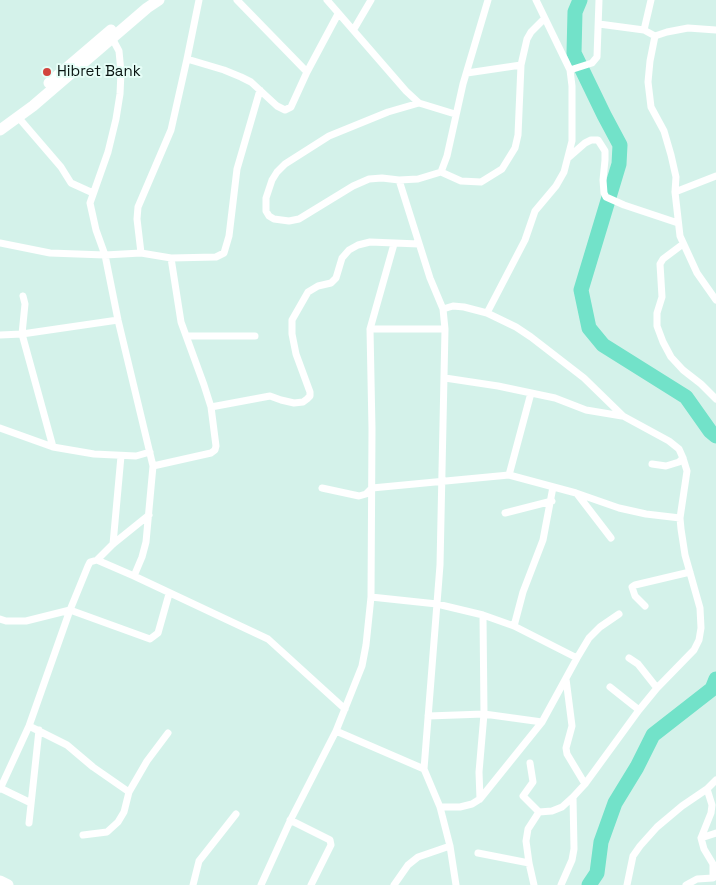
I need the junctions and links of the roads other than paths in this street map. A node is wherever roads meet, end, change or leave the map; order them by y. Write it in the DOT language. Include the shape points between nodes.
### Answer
graph roads {
  1 [pos="147,0"];
  2 [pos="159,0"];
  3 [pos="198,0"];
  4 [pos="237,0"];
  5 [pos="327,0"];
  6 [pos="371,0"];
  7 [pos="488,0"];
  8 [pos="536,0"];
  9 [pos="599,0"];
  10 [pos="651,0"];
  11 [pos="338,14"];
  12 [pos="544,18"];
  13 [pos="599,24"];
  14 [pos="354,30"];
  15 [pos="644,30"];
  16 [pos="716,30"];
  17 [pos="656,36"];
  18 [pos="112,38"];
  19 [pos="187,59"];
  20 [pos="521,65"];
  21 [pos="570,70"];
  22 [pos="307,72"];
  23 [pos="467,73"];
  24 [pos="260,90"];
  25 [pos="419,103"];
  26 [pos="456,114"];
  27 [pos="18,117"];
  28 [pos="0,122"];
  29 [pos="0,130"];
  30 [pos="568,158"];
  31 [pos="441,172"];
  32 [pos="716,176"];
  33 [pos="398,180"];
  34 [pos="676,192"];
  35 [pos="93,193"];
  36 [pos="678,223"];
  37 [pos="0,244"];
  38 [pos="394,244"];
  39 [pos="419,244"];
  40 [pos="683,244"];
  41 [pos="141,253"];
  42 [pos="105,255"];
  43 [pos="172,258"];
  44 [pos="23,296"];
  45 [pos="716,300"];
  46 [pos="443,309"];
  47 [pos="487,313"];
  48 [pos="118,320"];
  49 [pos="370,329"];
  50 [pos="445,329"];
  51 [pos="22,334"];
  52 [pos="0,336"];
  53 [pos="187,336"];
  54 [pos="255,336"];
  55 [pos="445,378"];
  56 [pos="531,393"];
  57 [pos="716,399"];
  58 [pos="211,407"];
  59 [pos="623,416"];
  60 [pos="0,428"];
  61 [pos="53,447"];
  62 [pos="150,452"];
  63 [pos="121,456"];
  64 [pos="684,458"];
  65 [pos="652,464"];
  66 [pos="153,466"];
  67 [pos="509,475"];
  68 [pos="441,482"];
  69 [pos="553,487"];
  70 [pos="322,488"];
  71 [pos="372,488"];
  72 [pos="576,493"];
  73 [pos="552,501"];
  74 [pos="504,513"];
  75 [pos="149,515"];
  76 [pos="680,518"];
  77 [pos="611,538"];
  78 [pos="113,544"];
  79 [pos="97,560"];
  80 [pos="690,572"];
  81 [pos="134,576"];
  82 [pos="169,594"];
  83 [pos="371,597"];
  84 [pos="437,604"];
  85 [pos="644,606"];
  86 [pos="70,610"];
  87 [pos="619,614"];
  88 [pos="483,615"];
  89 [pos="0,619"];
  90 [pos="514,626"];
  91 [pos="577,658"];
  92 [pos="629,658"];
  93 [pos="566,679"];
  94 [pos="610,687"];
  95 [pos="657,688"];
  96 [pos="345,710"];
  97 [pos="639,710"];
  98 [pos="484,714"];
  99 [pos="428,716"];
  100 [pos="542,722"];
  101 [pos="29,726"];
  102 [pos="39,730"];
  103 [pos="336,731"];
  104 [pos="168,733"];
  105 [pos="530,763"];
  106 [pos="424,770"];
  107 [pos="716,780"];
  108 [pos="585,784"];
  109 [pos="0,789"];
  110 [pos="707,789"];
  111 [pos="129,792"];
  112 [pos="573,797"];
  113 [pos="480,799"];
  114 [pos="31,803"];
  115 [pos="440,807"];
  116 [pos="539,812"];
  117 [pos="236,814"];
  118 [pos="290,820"];
  119 [pos="29,823"];
  120 [pos="716,833"];
  121 [pos="82,835"];
  122 [pos="701,838"];
  123 [pos="450,846"];
  124 [pos="478,853"];
  125 [pos="529,863"];
  126 [pos="714,878"];
  127 [pos="0,881"];
  128 [pos="8,885"];
  129 [pos="193,885"];
  130 [pos="261,885"];
  131 [pos="311,885"];
  132 [pos="394,885"];
  133 [pos="456,885"];
  134 [pos="534,885"];
  135 [pos="561,885"];
  136 [pos="627,885"];
  137 [pos="686,885"];
  1 -- 28 [label="main road"];
  2 -- 18 [label="main road"];
  3 -- 19 [label="street"];
  4 -- 22 [label="street"];
  5 -- 11 [label="street"];
  6 -- 14 [label="street"];
  7 -- 23 [label="street"];
  8 -- 12 [label="street"];
  9 -- 13 [label="street"];
  10 -- 15 [label="street"];
  11 -- 14 [label="street"];
  11 -- 22 [label="street"];
  12 -- 20 [label="street" via="527,39"];
  12 -- 21 [label="street"];
  13 -- 15 [label="street"];
  13 -- 21 [label="street" via="596,57 592,63"];
  14 -- 25 [label="street"];
  15 -- 17 [label="street"];
  16 -- 17 [label="street" via="688,28"];
  17 -- 34 [label="street" via="648,82 651,107 672,155"];
  18 -- 27 [label="main road"];
  18 -- 35 [label="street" via="119,51 120,94 108,152"];
  19 -- 24 [label="street" via="224,70 251,82"];
  19 -- 41 [label="street" via="171,130 138,207"];
  20 -- 23 [label="street"];
  20 -- 31 [label="street" via="518,135 515,148 502,169 481,182 461,181"];
  21 -- 30 [label="street" via="573,130"];
  22 -- 24 [label="street" via="288,110 281,109"];
  23 -- 26 [label="street"];
  24 -- 43 [label="street" via="237,169 224,253 216,257"];
  25 -- 26 [label="street"];
  25 -- 33 [label="street" via="329,136 284,164 272,180 266,211 274,219 299,219 353,186 382,178"];
  26 -- 31 [label="street"];
  27 -- 29 [label="main road"];
  27 -- 35 [label="street" via="71,183"];
  30 -- 36 [label="street" via="585,143 598,140 605,151 602,180 606,197"];
  30 -- 47 [label="street" via="556,186 535,210 525,240"];
  31 -- 33 [label="street" via="418,179"];
  32 -- 34 [label="street"];
  33 -- 39 [label="street"];
  34 -- 36 [label="street"];
  35 -- 42 [label="street" via="90,203"];
  36 -- 40 [label="street"];
  37 -- 42 [label="street" via="50,254"];
  38 -- 39 [label="street"];
  38 -- 49 [label="street"];
  38 -- 58 [label="street" via="370,242 349,250 342,258 336,278 308,292 292,320 296,354 310,392 307,399 294,403 270,396"];
  39 -- 46 [label="street"];
  40 -- 45 [label="street" via="697,273"];
  40 -- 57 [label="street" via="660,264 662,297 657,326 671,357"];
  41 -- 42 [label="street"];
  41 -- 43 [label="street"];
  42 -- 48 [label="street"];
  43 -- 53 [label="street" via="178,307"];
  44 -- 51 [label="street"];
  46 -- 47 [label="street" via="453,306"];
  46 -- 50 [label="street"];
  47 -- 59 [label="street" via="516,327 552,352"];
  48 -- 51 [label="street"];
  48 -- 62 [label="street"];
  49 -- 50 [label="street"];
  49 -- 71 [label="street"];
  50 -- 55 [label="street"];
  51 -- 52 [label="street"];
  51 -- 61 [label="street"];
  53 -- 54 [label="street"];
  53 -- 58 [label="street"];
  55 -- 56 [label="street"];
  55 -- 68 [label="street"];
  56 -- 59 [label="street" via="556,398 586,410"];
  56 -- 67 [label="street"];
  58 -- 66 [label="street" via="215,450"];
  59 -- 64 [label="street" via="669,441"];
  60 -- 61 [label="street"];
  61 -- 63 [label="street"];
  62 -- 63 [label="street"];
  62 -- 66 [label="street"];
  63 -- 78 [label="street"];
  64 -- 65 [label="street" via="666,466"];
  64 -- 76 [label="street" via="687,471"];
  66 -- 75 [label="street"];
  67 -- 68 [label="street"];
  67 -- 69 [label="street"];
  68 -- 71 [label="street"];
  68 -- 84 [label="street"];
  69 -- 72 [label="street"];
  69 -- 73 [label="street"];
  70 -- 71 [label="street" via="359,496"];
  71 -- 83 [label="street"];
  72 -- 76 [label="street" via="619,508"];
  72 -- 77 [label="street"];
  73 -- 74 [label="street"];
  73 -- 90 [label="street" via="543,540"];
  75 -- 78 [label="street"];
  75 -- 81 [label="street" via="142,557"];
  76 -- 80 [label="street"];
  78 -- 79 [label="street"];
  79 -- 81 [label="street"];
  79 -- 86 [label="street" via="90,562"];
  80 -- 85 [label="street" via="632,587"];
  80 -- 95 [label="street" via="700,608 698,640 694,650"];
  81 -- 82 [label="street"];
  82 -- 86 [label="street" via="158,633 150,639"];
  82 -- 96 [label="street" via="268,639"];
  83 -- 84 [label="street"];
  83 -- 96 [label="street" via="370,624 362,666"];
  84 -- 88 [label="street"];
  84 -- 99 [label="street"];
  86 -- 89 [label="street" via="26,621"];
  86 -- 101 [label="street"];
  87 -- 91 [label="street" via="589,638"];
  88 -- 90 [label="street"];
  88 -- 98 [label="street"];
  90 -- 91 [label="street"];
  91 -- 93 [label="street"];
  92 -- 95 [label="street"];
  93 -- 100 [label="street"];
  93 -- 108 [label="street" via="572,726 567,754"];
  94 -- 97 [label="street"];
  95 -- 97 [label="street"];
  96 -- 103 [label="street"];
  97 -- 108 [label="street"];
  98 -- 99 [label="street"];
  98 -- 100 [label="street"];
  98 -- 113 [label="street"];
  99 -- 106 [label="street"];
  100 -- 113 [label="street"];
  101 -- 102 [label="street"];
  101 -- 109 [label="street"];
  102 -- 111 [label="street" via="67,745"];
  102 -- 114 [label="street"];
  103 -- 106 [label="street"];
  103 -- 118 [label="street"];
  104 -- 111 [label="street"];
  105 -- 116 [label="street" via="533,782 523,796"];
  106 -- 115 [label="street"];
  107 -- 110 [label="street"];
  108 -- 112 [label="street"];
  109 -- 114 [label="street"];
  110 -- 122 [label="street" via="712,805"];
  110 -- 136 [label="street" via="657,827 640,846 633,856"];
  111 -- 121 [label="street" via="124,812 112,828 107,832"];
  112 -- 116 [label="street" via="562,807"];
  112 -- 135 [label="street" via="574,849"];
  113 -- 115 [label="street" via="460,807"];
  114 -- 119 [label="street"];
  115 -- 123 [label="street"];
  116 -- 125 [label="street" via="528,829"];
  117 -- 129 [label="street" via="199,861"];
  118 -- 130 [label="street"];
  118 -- 131 [label="street" via="330,840 331,845"];
  120 -- 122 [label="street"];
  122 -- 126 [label="street" via="713,864"];
  123 -- 132 [label="street" via="418,857"];
  123 -- 133 [label="street"];
  124 -- 125 [label="street"];
  125 -- 134 [label="street"];
  126 -- 137 [label="street" via="697,878"];
  127 -- 128 [label="main road"];
}
